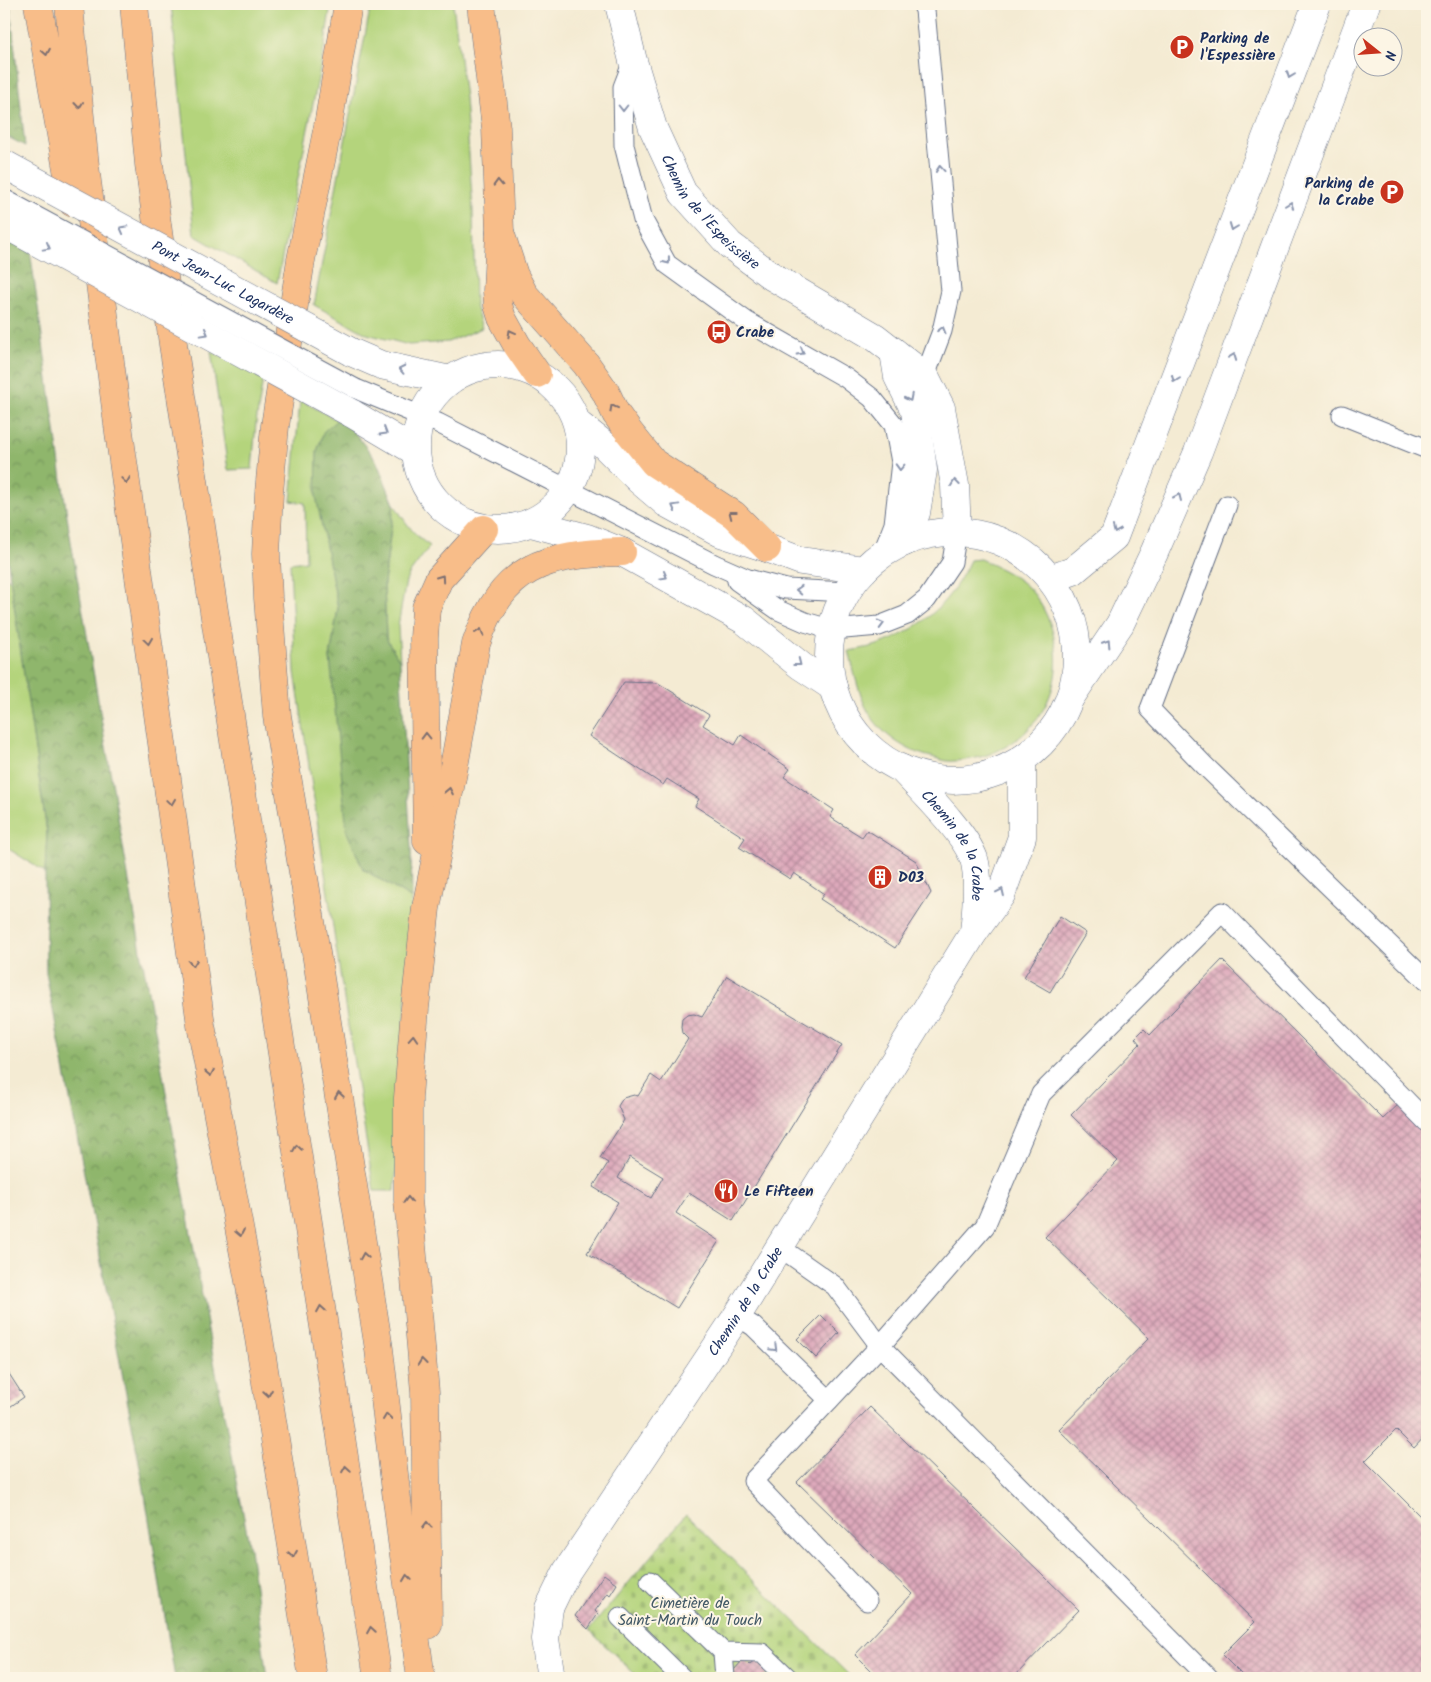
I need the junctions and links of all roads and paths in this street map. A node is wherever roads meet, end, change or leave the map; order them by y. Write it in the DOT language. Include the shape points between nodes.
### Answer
graph roads {
  1 [pos="38,4"];
  2 [pos="70,4"];
  3 [pos="134,4"];
  4 [pos="348,4"];
  5 [pos="481,4"];
  6 [pos="619,4"];
  7 [pos="922,4"];
  8 [pos="1317,4"];
  9 [pos="1366,4"];
  10 [pos="633,61"];
  11 [pos="4,164"];
  12 [pos="4,199"];
  13 [pos="4,224"];
  14 [pos="500,232"];
  15 [pos="894,352"];
  16 [pos="536,374"];
  17 [pos="926,376"];
  18 [pos="450,380"];
  19 [pos="354,401"];
  20 [pos="1342,415"];
  21 [pos="421,417"];
  22 [pos="579,425"];
  23 [pos="120,432"];
  24 [pos="1427,449"];
  25 [pos="415,451"];
  26 [pos="569,489"];
  27 [pos="1227,505"];
  28 [pos="530,523"];
  29 [pos="484,529"];
  30 [pos="957,532"];
  31 [pos="768,548"];
  32 [pos="622,552"];
  33 [pos="884,556"];
  34 [pos="714,564"];
  35 [pos="1050,579"];
  36 [pos="848,592"];
  37 [pos="833,630"];
  38 [pos="833,687"];
  39 [pos="1070,698"];
  40 [pos="1022,760"];
  41 [pos="902,769"];
  42 [pos="426,908"];
  43 [pos="974,932"];
  44 [pos="1427,981"];
  45 [pos="1427,1122"];
  46 [pos="781,1248"];
  47 [pos="737,1316"];
  48 [pos="880,1346"];
  49 [pos="829,1400"];
  50 [pos="650,1582"];
  51 [pos="867,1601"];
  52 [pos="620,1617"];
  53 [pos="723,1652"];
  54 [pos="312,1678"];
  55 [pos="378,1678"];
  56 [pos="420,1678"];
  57 [pos="429,1678"];
  58 [pos="551,1678"];
  59 [pos="682,1678"];
  60 [pos="725,1678"];
  61 [pos="788,1678"];
  62 [pos="1209,1678"];
  1 -- 23 [label="highway, one-way" via="65,161"];
  2 -- 23 [label="highway, one-way" via="85,166"];
  55 -- 3 [label="highway, one-way" via="172,344 149,164"];
  56 -- 4 [label="highway, one-way" via="379,1349 277,716 266,554 276,416"];
  14 -- 5 [label="highway, one-way" via="496,128"];
  6 -- 10 [label="street, Chemin de l'Espeissière"];
  17 -- 7 [label="lane, one-way" via="951,292"];
  8 -- 35 [label="street, one-way" via="1114,537 1073,571"];
  39 -- 9 [label="street, one-way" via="1120,624 1198,452"];
  10 -- 15 [label="street, Chemin de l'Espeissière" via="653,128 683,193 730,245 773,277"];
  10 -- 33 [label="lane, one-way" via="623,87 624,145 643,220 667,264 746,321 846,378 872,398 894,425 901,462 894,524"];
  18 -- 11 [label="street, Pont Jean-Luc Lagardère, one-way, bridge" via="382,365 351,352"];
  12 -- 19 [label="lane, bridge"];
  13 -- 19 [label="street, one-way, bridge"];
  16 -- 14 [label="highway, one-way" via="502,318 498,305"];
  31 -- 14 [label="highway, one-way" via="734,515 654,463 616,414 586,364 524,294"];
  15 -- 17 [label="street, Chemin de l'Espeissière"];
  15 -- 33 [label="street, one-way" via="898,377 915,411 923,470 916,513"];
  16 -- 18 [label="street" via="515,366 492,364 470,369"];
  16 -- 22 [label="street" via="556,388"];
  30 -- 17 [label="street, Chemin de l'Espeissière, one-way" via="956,485 941,408"];
  18 -- 21 [label="street" via="433,396"];
  19 -- 21 [label="lane"];
  19 -- 25 [label="street, one-way"];
  20 -- 24 [label="lane"];
  21 -- 25 [label="street"];
  21 -- 26 [label="lane"];
  22 -- 26 [label="street" via="579,461"];
  31 -- 22 [label="street, one-way" via="722,533 666,502"];
  23 -- 54 [label="highway, one-way" via="201,1025 255,1313"];
  25 -- 29 [label="street" via="422,478 436,502 458,520"];
  26 -- 28 [label="street" via="552,509"];
  26 -- 34 [label="lane"];
  27 -- 44 [label="lane" via="1150,709"];
  28 -- 29 [label="street" via="516,528"];
  28 -- 32 [label="street" via="588,538"];
  42 -- 29 [label="highway, one-way" via="426,608 439,579"];
  30 -- 33 [label="street" via="921,536"];
  30 -- 35 [label="street" via="1009,545 1032,560"];
  37 -- 30 [label="lane, one-way" via="879,626 907,615 927,599 952,562"];
  31 -- 33 [label="street" via="801,561"];
  32 -- 38 [label="street, one-way" via="744,620"];
  42 -- 32 [label="highway, one-way" via="476,644 491,607 514,581 548,561 587,553"];
  33 -- 36 [label="street"];
  36 -- 34 [label="lane, one-way" via="786,589 748,579"];
  34 -- 37 [label="lane" via="778,610"];
  35 -- 39 [label="street" via="1064,600 1073,623 1077,648 1076,674"];
  36 -- 37 [label="street"];
  37 -- 38 [label="street" via="830,658"];
  38 -- 41 [label="street" via="843,713 859,736 878,755"];
  39 -- 40 [label="street" via="1058,723"];
  40 -- 41 [label="street" via="997,772 963,780 922,776"];
  43 -- 40 [label="street, Chemin de la Crabe, one-way" via="1001,895 1022,837"];
  41 -- 43 [label="street, Chemin de la Crabe" via="950,823 974,860 977,893"];
  57 -- 42 [label="highway, one-way" via="425,1392 409,1219 407,1152 415,1008"];
  43 -- 46 [label="street, Chemin de la Crabe"];
  45 -- 48 [label="lane" via="1222,912 1041,1094 985,1226"];
  46 -- 47 [label="street, Chemin de la Crabe"];
  46 -- 48 [label="lane" via="835,1286"];
  47 -- 49 [label="lane, one-way" via="753,1326"];
  47 -- 58 [label="street, Chemin de la Crabe" via="567,1571 549,1608 545,1638"];
  48 -- 49 [label="lane"];
  48 -- 62 [label="lane"];
  49 -- 51 [label="lane" via="753,1481"];
  50 -- 53 [label="lane"];
  52 -- 59 [label="lane"];
  53 -- 60 [label="lane"];
  53 -- 61 [label="lane" via="762,1653"];
}
